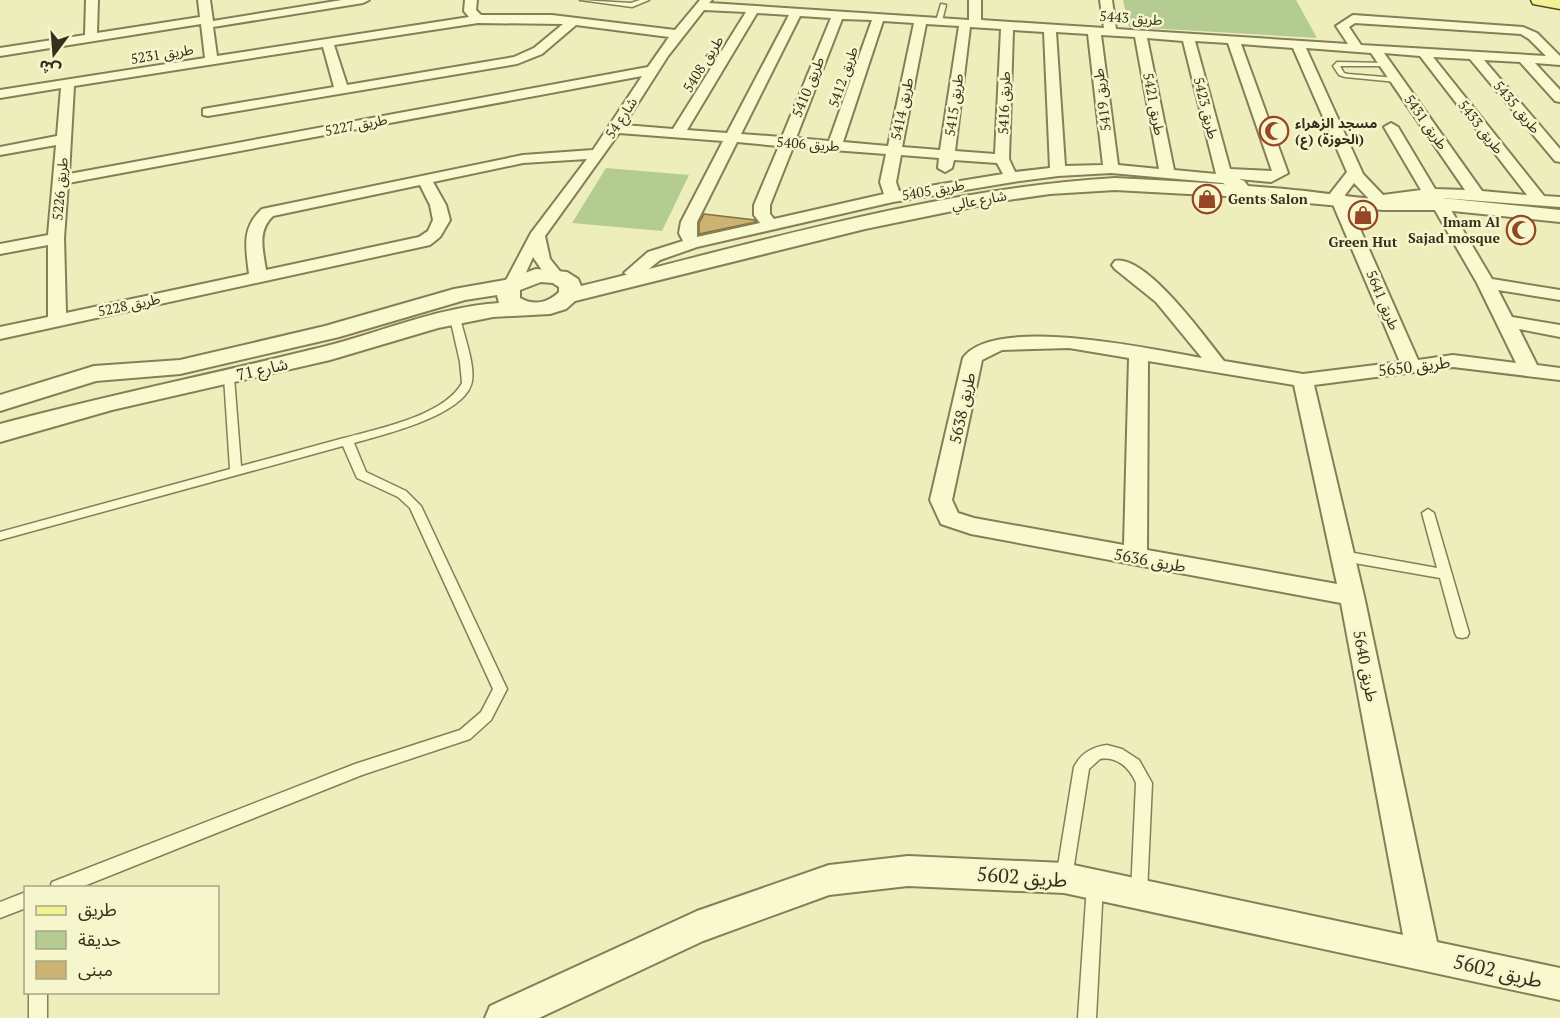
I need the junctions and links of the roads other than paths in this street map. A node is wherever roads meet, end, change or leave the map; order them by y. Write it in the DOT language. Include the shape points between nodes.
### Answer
graph roads {
  1 [pos="92,0"];
  2 [pos="204,0"];
  3 [pos="363,0"];
  4 [pos="471,0"];
  5 [pos="583,0"];
  6 [pos="646,0"];
  7 [pos="974,0"];
  8 [pos="1106,0"];
  9 [pos="1539,0"];
  10 [pos="703,3"];
  11 [pos="1560,4"];
  12 [pos="943,5"];
  13 [pos="754,9"];
  14 [pos="796,12"];
  15 [pos="838,15"];
  16 [pos="879,18"];
  17 [pos="478,20"];
  18 [pos="921,20"];
  19 [pos="574,21"];
  20 [pos="939,21"];
  21 [pos="207,22"];
  22 [pos="970,23"];
  23 [pos="1007,26"];
  24 [pos="1050,28"];
  25 [pos="1094,31"];
  26 [pos="1111,32"];
  27 [pos="678,34"];
  28 [pos="1140,34"];
  29 [pos="1188,37"];
  30 [pos="91,38"];
  31 [pos="1233,40"];
  32 [pos="328,44"];
  33 [pos="1298,44"];
  34 [pos="1357,48"];
  35 [pos="1375,49"];
  36 [pos="0,52"];
  37 [pos="1424,53"];
  38 [pos="1474,56"];
  39 [pos="1524,59"];
  40 [pos="1559,61"];
  41 [pos="212,62"];
  42 [pos="1386,64"];
  43 [pos="652,70"];
  44 [pos="1397,80"];
  45 [pos="68,84"];
  46 [pos="342,90"];
  47 [pos="0,94"];
  48 [pos="1560,98"];
  49 [pos="208,112"];
  50 [pos="1391,127"];
  51 [pos="613,128"];
  52 [pos="677,134"];
  53 [pos="733,138"];
  54 [pos="64,139"];
  55 [pos="786,142"];
  56 [pos="834,146"];
  57 [pos="894,150"];
  58 [pos="0,151"];
  59 [pos="598,154"];
  60 [pos="947,155"];
  61 [pos="1560,158"];
  62 [pos="1002,159"];
  63 [pos="1111,169"];
  64 [pos="1058,171"];
  65 [pos="1354,172"];
  66 [pos="1167,173"];
  67 [pos="1224,176"];
  68 [pos="1013,177"];
  69 [pos="424,179"];
  70 [pos="60,180"];
  71 [pos="943,188"];
  72 [pos="1244,191"];
  73 [pos="1339,196"];
  74 [pos="893,197"];
  75 [pos="1380,199"];
  76 [pos="1435,199"];
  77 [pos="1480,200"];
  78 [pos="1539,200"];
  79 [pos="1560,202"];
  80 [pos="1560,216"];
  81 [pos="770,225"];
  82 [pos="56,238"];
  83 [pos="538,238"];
  84 [pos="692,243"];
  85 [pos="0,249"];
  86 [pos="719,261"];
  87 [pos="1121,265"];
  88 [pos="633,273"];
  89 [pos="258,277"];
  90 [pos="1486,283"];
  91 [pos="562,284"];
  92 [pos="512,285"];
  93 [pos="1560,295"];
  94 [pos="523,308"];
  95 [pos="455,318"];
  96 [pos="57,320"];
  97 [pos="1507,322"];
  98 [pos="1560,331"];
  99 [pos="0,333"];
  100 [pos="1139,353"];
  101 [pos="1218,366"];
  102 [pos="1412,366"];
  103 [pos="1529,369"];
  104 [pos="1560,375"];
  105 [pos="229,377"];
  106 [pos="1303,380"];
  107 [pos="0,403"];
  108 [pos="0,433"];
  109 [pos="347,441"];
  110 [pos="236,471"];
  111 [pos="1428,513"];
  112 [pos="949,518"];
  113 [pos="0,536"];
  114 [pos="1343,556"];
  115 [pos="1135,557"];
  116 [pos="1445,574"];
  117 [pos="1352,596"];
  118 [pos="1462,633"];
  119 [pos="1064,878"];
  120 [pos="1095,884"];
  121 [pos="63,886"];
  122 [pos="1139,893"];
  123 [pos="24,901"];
  124 [pos="0,910"];
  125 [pos="1423,954"];
  126 [pos="1560,984"];
  127 [pos="38,994"];
  128 [pos="38,1018"];
  129 [pos="502,1018"];
  130 [pos="1087,1018"];
  1 -- 30 [label="street"];
  2 -- 21 [label="street"];
  3 -- 21 [label="street"];
  4 -- 17 [label="street" via="470,11"];
  5 -- 6 [label="lane" via="632,5"];
  7 -- 22 [label="street, طريق 5415"];
  8 -- 26 [label="street"];
  9 -- 11 [label="main road"];
  10 -- 13 [label="street, طريق 5443"];
  10 -- 27 [label="street, شارع 54"];
  12 -- 20 [label="lane"];
  13 -- 14 [label="street, طريق 5443"];
  13 -- 52 [label="street, طريق 5408"];
  14 -- 15 [label="street, طريق 5443"];
  14 -- 53 [label="street"];
  15 -- 16 [label="street, طريق 5443"];
  15 -- 55 [label="street, طريق 5410"];
  16 -- 18 [label="street, طريق 5443"];
  16 -- 56 [label="street, طريق 5412"];
  17 -- 19 [label="street, طريق 5231"];
  17 -- 32 [label="street, طريق 5231"];
  18 -- 20 [label="street, طريق 5443"];
  18 -- 57 [label="street, طريق 5414"];
  19 -- 27 [label="street, طريق 5231"];
  19 -- 46 [label="street" via="538,51 517,60"];
  20 -- 22 [label="street, طريق 5443"];
  21 -- 30 [label="street"];
  21 -- 41 [label="street"];
  22 -- 23 [label="street, طريق 5443"];
  22 -- 60 [label="street, طريق 5415"];
  23 -- 24 [label="street, طريق 5443"];
  23 -- 62 [label="street, طريق 5416"];
  24 -- 25 [label="street, طريق 5443"];
  24 -- 64 [label="street"];
  25 -- 26 [label="street, طريق 5443"];
  25 -- 63 [label="street, طريق 5419"];
  26 -- 28 [label="street, طريق 5443"];
  27 -- 43 [label="street, شارع 54"];
  28 -- 29 [label="street, طريق 5443"];
  28 -- 66 [label="street, طريق 5421"];
  29 -- 31 [label="street, طريق 5443"];
  29 -- 67 [label="street, طريق 5423"];
  30 -- 36 [label="street"];
  31 -- 33 [label="street, طريق 5443"];
  31 -- 67 [label="street" via="1280,173 1276,177"];
  32 -- 41 [label="street, طريق 5231"];
  32 -- 46 [label="street"];
  33 -- 34 [label="street, طريق 5443"];
  33 -- 65 [label="street"];
  34 -- 35 [label="street, طريق 5443"];
  34 -- 40 [label="street" via="1342,26 1353,19 1504,28 1533,36"];
  35 -- 37 [label="street, طريق 5443"];
  35 -- 42 [label="street, طريق 5431"];
  37 -- 38 [label="street, طريق 5443"];
  37 -- 78 [label="street, طريق 5433"];
  38 -- 39 [label="street, طريق 5443"];
  38 -- 61 [label="street, طريق 5435"];
  39 -- 40 [label="street, طريق 5443"];
  39 -- 48 [label="street"];
  41 -- 45 [label="street, طريق 5231"];
  42 -- 44 [label="street, طريق 5431"];
  42 -- 44 [label="lane" via="1336,66 1347,76"];
  43 -- 51 [label="street, شارع 54"];
  43 -- 70 [label="street, طريق 5227"];
  44 -- 77 [label="street, طريق 5431"];
  45 -- 47 [label="street, طريق 5231"];
  45 -- 54 [label="street, طريق 5226"];
  46 -- 49 [label="street"];
  50 -- 76 [label="street"];
  51 -- 52 [label="street, طريق 5406"];
  51 -- 59 [label="street, شارع 54"];
  52 -- 53 [label="street, طريق 5406"];
  53 -- 55 [label="street, طريق 5406"];
  53 -- 84 [label="street" via="686,228"];
  54 -- 58 [label="street, طريق 5226"];
  54 -- 70 [label="street, طريق 5226"];
  55 -- 56 [label="street, طريق 5406"];
  55 -- 81 [label="street, طريق 5410" via="761,210"];
  56 -- 57 [label="street, طريق 5406"];
  57 -- 60 [label="street, طريق 5406"];
  57 -- 74 [label="street, طريق 5414" via="888,182"];
  59 -- 69 [label="street" via="523,159"];
  59 -- 83 [label="street, شارع 54"];
  60 -- 62 [label="street, طريق 5406"];
  60 -- 71 [label="street, طريق 5415"];
  62 -- 68 [label="street, طريق 5416"];
  63 -- 64 [label="street, طريق 5405"];
  63 -- 66 [label="street, طريق 5405"];
  64 -- 68 [label="street, طريق 5405"];
  65 -- 73 [label="street"];
  65 -- 75 [label="street" via="1358,181"];
  66 -- 67 [label="street, طريق 5405"];
  67 -- 72 [label="street, طريق 5405"];
  68 -- 71 [label="street, طريق 5405"];
  69 -- 89 [label="street" via="268,212 253,228"];
  69 -- 89 [label="street, طريق 5228" via="443,218 436,234 424,241"];
  70 -- 82 [label="street, طريق 5226"];
  71 -- 74 [label="street, طريق 5405"];
  72 -- 73 [label="street, شارع عالي"];
  72 -- 86 [label="street, شارع عالي" via="1115,184 1050,188 876,220"];
  73 -- 75 [label="street, شارع عالي"];
  73 -- 102 [label="street, طريق 5641"];
  74 -- 81 [label="street, طريق 5405"];
  75 -- 76 [label="street, شارع عالي"];
  76 -- 77 [label="street"];
  76 -- 90 [label="street"];
  77 -- 78 [label="street"];
  77 -- 80 [label="street"];
  78 -- 79 [label="street"];
  81 -- 84 [label="street, طريق 5405"];
  82 -- 85 [label="street, طريق 5226"];
  82 -- 96 [label="street, طريق 5226"];
  83 -- 91 [label="street" via="542,260"];
  83 -- 92 [label="street, شارع 54"];
  84 -- 88 [label="street, طريق 5405" via="654,256"];
  86 -- 88 [label="street, شارع عالي"];
  86 -- 91 [label="street, شارع عالي"];
  87 -- 101 [label="street" via="1168,302"];
  88 -- 91 [label="street, شارع عالي"];
  89 -- 96 [label="street, طريق 5228"];
  90 -- 93 [label="street"];
  90 -- 97 [label="street"];
  91 -- 92 [label="street, شارع 71" via="533,276"];
  91 -- 94 [label="street, شارع 71" via="546,308"];
  92 -- 94 [label="street" via="508,290 509,301"];
  92 -- 107 [label="street, شارع 71" via="462,294 331,332 180,367 94,374"];
  94 -- 95 [label="street, شارع 71"];
  95 -- 105 [label="street, شارع 71"];
  95 -- 109 [label="lane" via="467,381 458,398 385,431"];
  96 -- 99 [label="street, طريق 5228"];
  97 -- 98 [label="street"];
  97 -- 103 [label="street"];
  100 -- 101 [label="street, طريق 5638"];
  100 -- 112 [label="street, طريق 5638" via="1070,342 999,344 973,358 941,500"];
  100 -- 115 [label="street"];
  101 -- 106 [label="street, طريق 5638"];
  102 -- 103 [label="street, طريق 5650" via="1453,361"];
  102 -- 106 [label="street, طريق 5650"];
  103 -- 104 [label="street, طريق 5650"];
  105 -- 108 [label="street, شارع 71" via="109,403"];
  105 -- 110 [label="lane"];
  106 -- 114 [label="street, طريق 5640"];
  109 -- 110 [label="lane"];
  109 -- 121 [label="lane" via="361,475 402,494 415,506 500,689 486,716 465,735 360,769"];
  110 -- 113 [label="lane"];
  111 -- 116 [label="lane"];
  112 -- 115 [label="street, طريق 5636" via="971,526"];
  114 -- 116 [label="lane"];
  114 -- 117 [label="street, طريق 5640"];
  115 -- 117 [label="street, طريق 5636"];
  116 -- 118 [label="lane"];
  117 -- 125 [label="street, طريق 5640"];
  119 -- 120 [label="street, طريق 5602"];
  119 -- 122 [label="lane" via="1082,767 1097,752 1109,751 1132,761 1144,783"];
  119 -- 129 [label="street, طريق 5602" via="908,871 829,880 697,927"];
  120 -- 122 [label="street, طريق 5602"];
  120 -- 130 [label="lane"];
  122 -- 125 [label="street, طريق 5602"];
  123 -- 124 [label="lane"];
  125 -- 126 [label="street, طريق 5602"];
  127 -- 128 [label="lane"];
}
